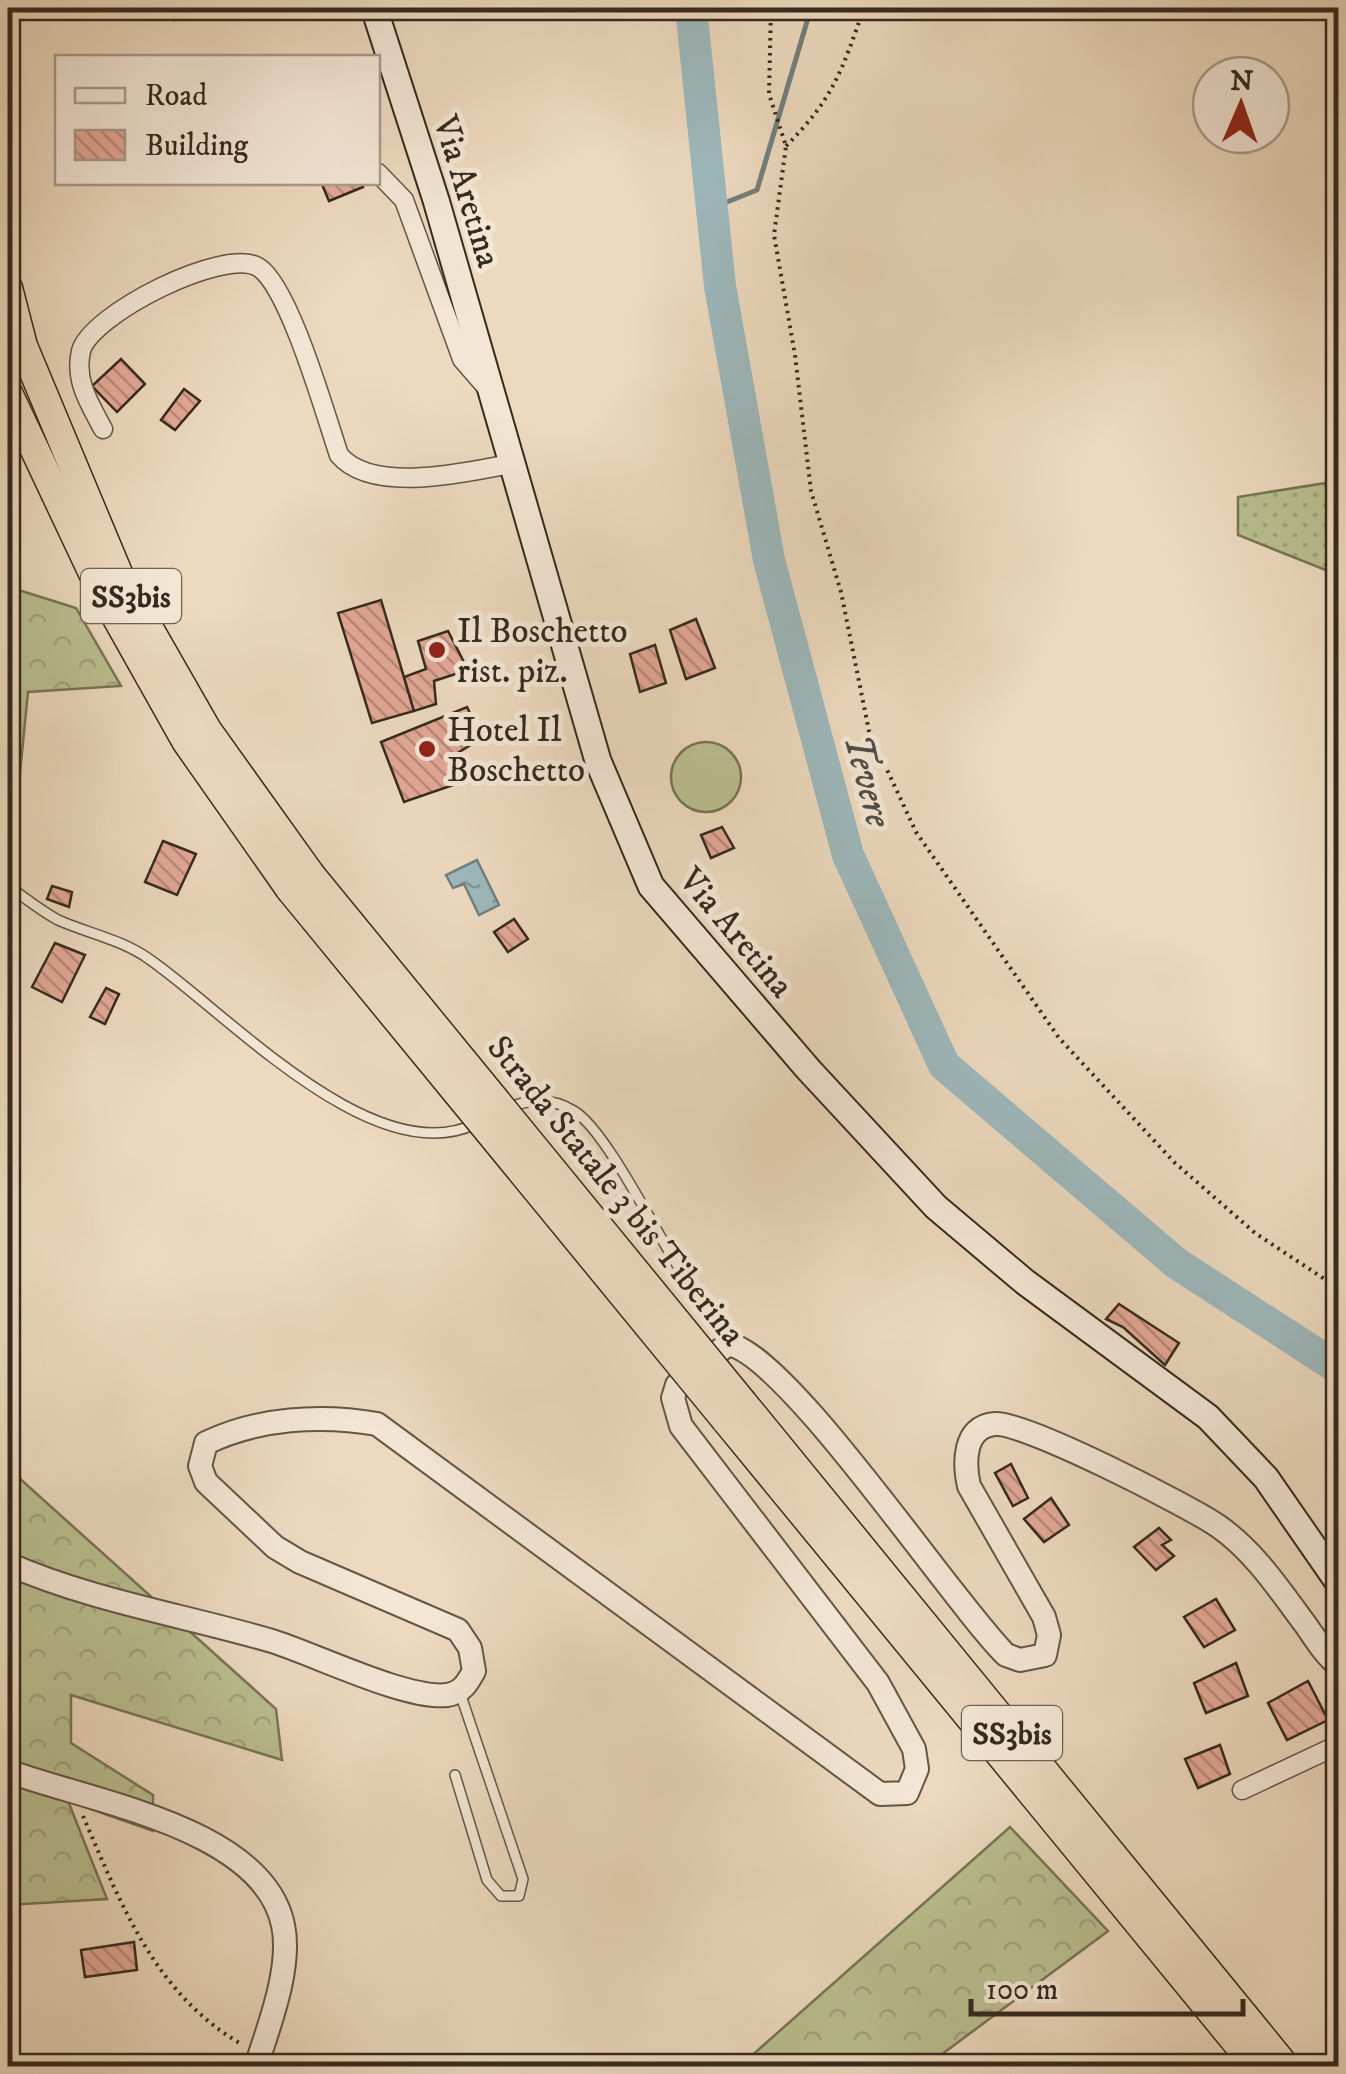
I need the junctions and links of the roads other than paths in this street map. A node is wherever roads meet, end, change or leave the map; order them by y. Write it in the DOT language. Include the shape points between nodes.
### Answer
graph roads {
  1 [pos="374,8"];
  2 [pos="380,174"];
  3 [pos="8,288"];
  4 [pos="489,389"];
  5 [pos="8,393"];
  6 [pos="103,429"];
  7 [pos="510,464"];
  8 [pos="300,881"];
  9 [pos="8,886"];
  10 [pos="737,1346"];
  11 [pos="8,1564"];
  12 [pos="1338,1582"];
  13 [pos="1338,1665"];
  14 [pos="458,1690"];
  15 [pos="1338,1745"];
  16 [pos="8,1771"];
  17 [pos="454,1775"];
  18 [pos="1242,1790"];
  19 [pos="258,2061"];
  20 [pos="1275,2065"];
  1 -- 4 [label="main road, Via Aretina"];
  2 -- 4 [label="street" via="404,200 462,359"];
  3 -- 8 [label="highway, Strada Statale 3 bis Tiberina / SS3bis" via="23,346 120,578"];
  4 -- 7 [label="main road, Via Aretina"];
  5 -- 8 [label="highway, Strada Statale 3 bis Tiberina / SS3bis" via="100,588 176,724"];
  6 -- 7 [label="street" via="79,383 82,348 102,323 194,273 243,262 259,267 280,295 339,455 352,471 450,475"];
  7 -- 12 [label="main road, Via Aretina" via="598,761 651,886 936,1207 1208,1417 1266,1478"];
  8 -- 20 [label="highway, Strada Statale 3 bis Tiberina / SS3bis, bridge"];
  9 -- 10 [label="lane" via="56,918 147,957 305,1081 366,1114 439,1132 464,1130 523,1101 575,1111 604,1144 683,1274"];
  10 -- 13 [label="street" via="801,1402 1006,1655 1044,1655 1048,1635 969,1486 970,1440 994,1424 1036,1435 1218,1526 1259,1563"];
  10 -- 14 [label="street" via="721,1346 677,1386 675,1413 878,1683 914,1750 917,1769 906,1793 880,1794 377,1424 267,1423 206,1443 200,1466 206,1482 275,1547 458,1630 474,1670"];
  11 -- 14 [label="street" via="68,1590 273,1642 412,1690"];
  14 -- 17 [label="lane" via="523,1880 519,1896 501,1896 486,1880"];
  15 -- 18 [label="street"];
  16 -- 19 [label="street" via="219,1846 275,1901 286,1954"];
}
